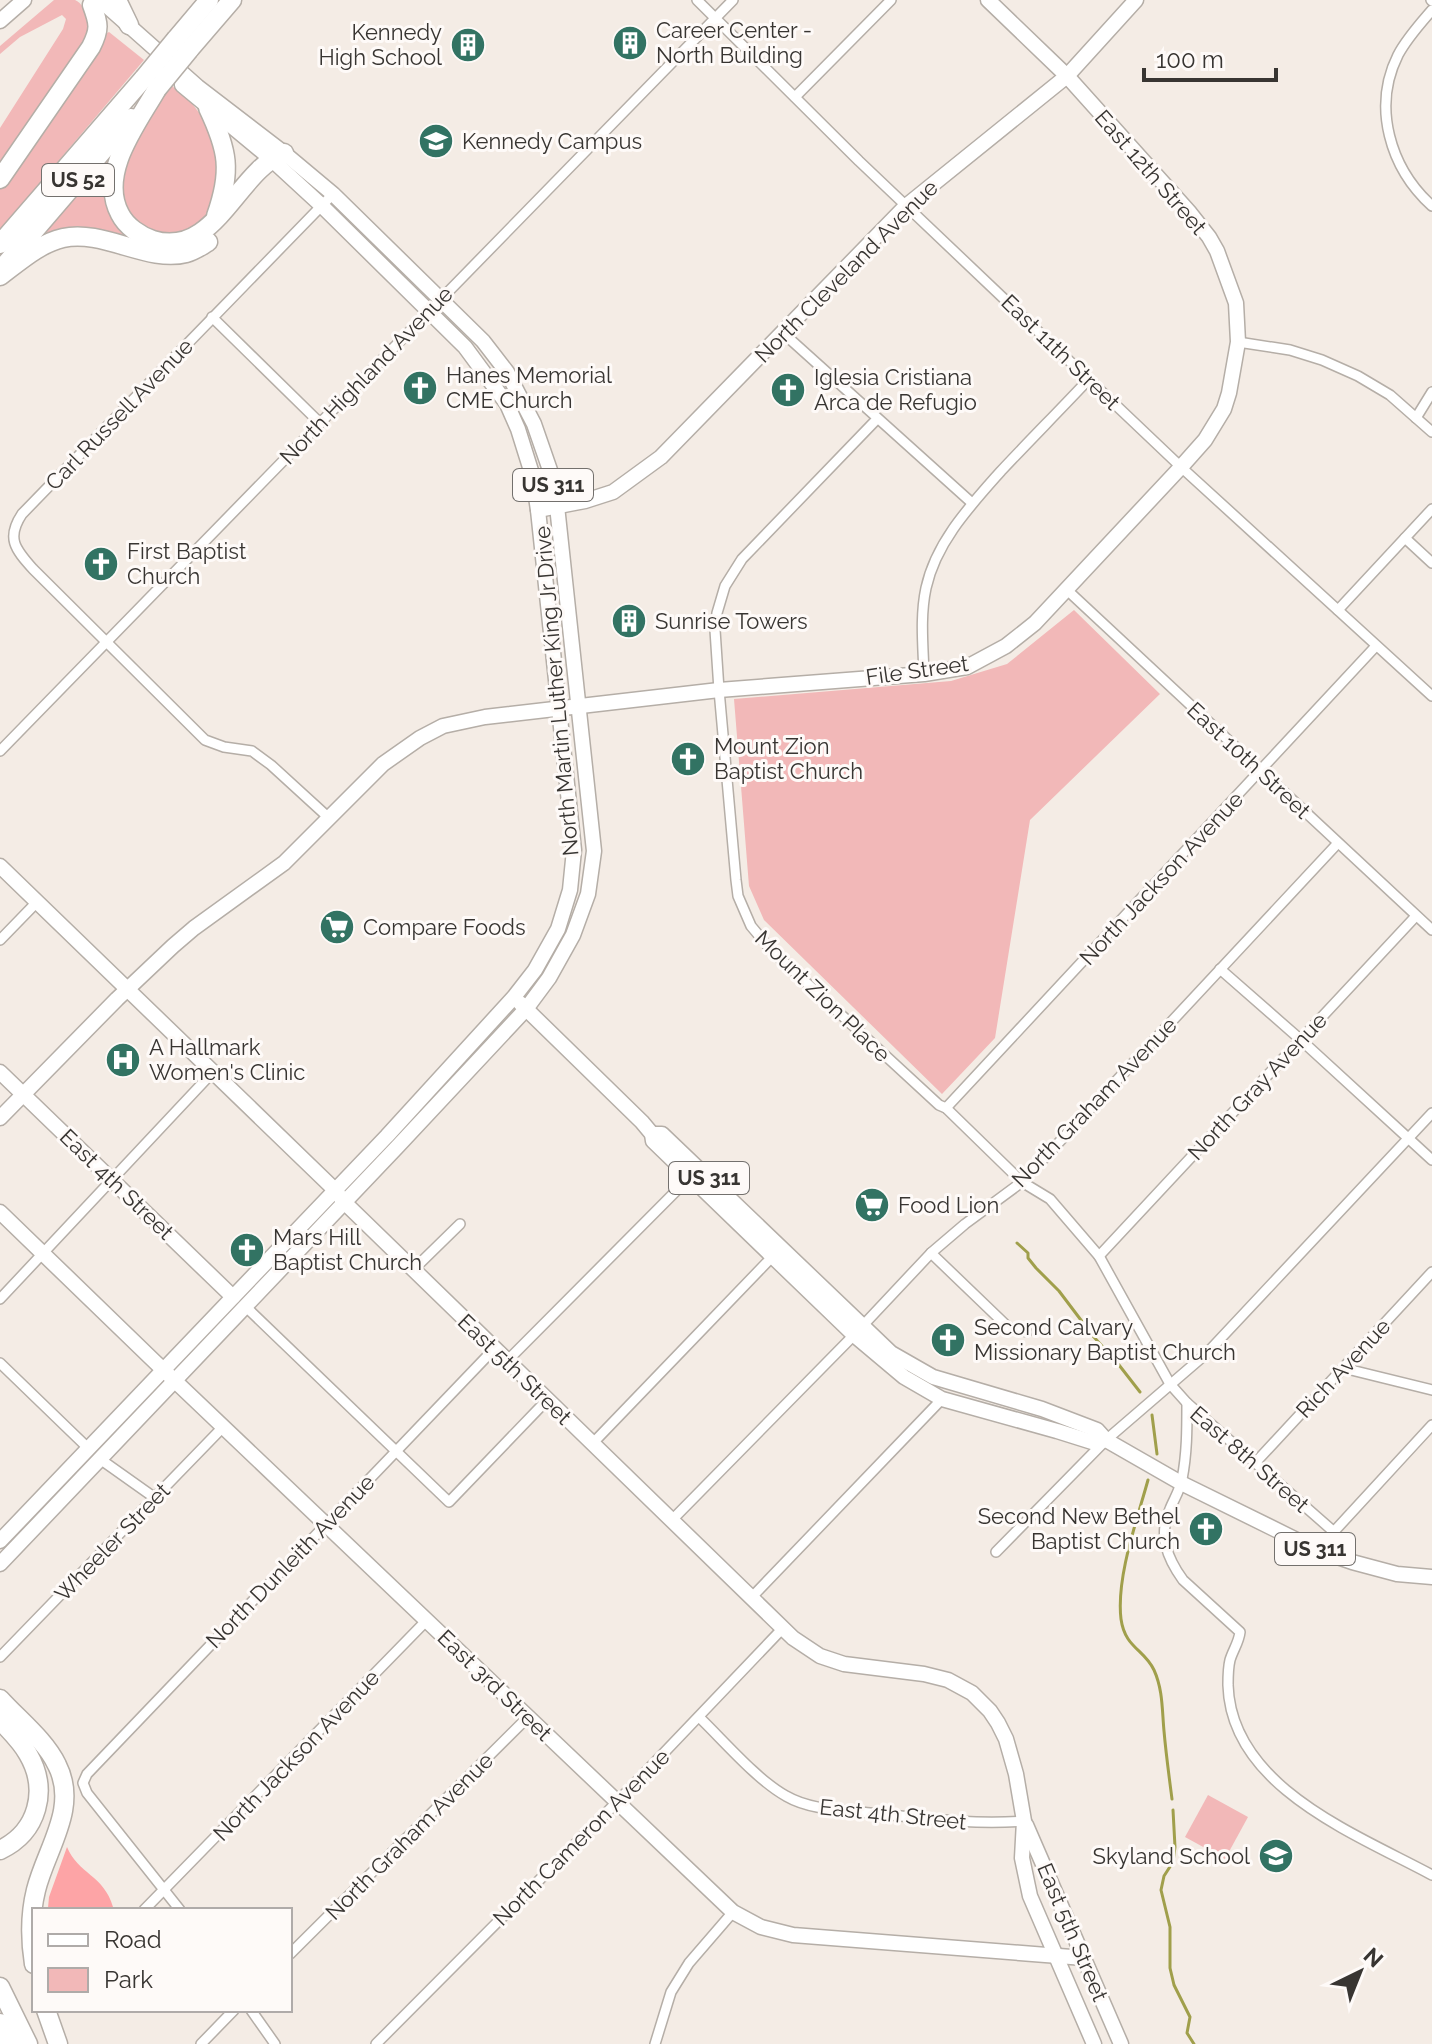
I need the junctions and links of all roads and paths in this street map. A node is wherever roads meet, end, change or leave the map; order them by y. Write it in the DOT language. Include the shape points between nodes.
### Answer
graph roads {
  1 [pos="24,0"];
  2 [pos="117,0"];
  3 [pos="199,0"];
  4 [pos="209,0"];
  5 [pos="232,0"];
  6 [pos="697,0"];
  7 [pos="733,0"];
  8 [pos="891,0"];
  9 [pos="988,0"];
  10 [pos="1136,0"];
  11 [pos="93,2"];
  12 [pos="1432,10"];
  13 [pos="716,18"];
  14 [pos="192,20"];
  15 [pos="0,21"];
  16 [pos="129,25"];
  17 [pos="182,45"];
  18 [pos="1067,76"];
  19 [pos="150,84"];
  20 [pos="795,97"];
  21 [pos="208,108"];
  22 [pos="278,159"];
  23 [pos="0,179"];
  24 [pos="333,194"];
  25 [pos="321,205"];
  26 [pos="906,206"];
  27 [pos="1432,206"];
  28 [pos="214,222"];
  29 [pos="0,244"];
  30 [pos="0,274"];
  31 [pos="440,299"];
  32 [pos="429,311"];
  33 [pos="212,317"];
  34 [pos="782,332"];
  35 [pos="1238,342"];
  36 [pos="1089,379"];
  37 [pos="1432,392"];
  38 [pos="1416,418"];
  39 [pos="877,419"];
  40 [pos="320,423"];
  41 [pos="1432,432"];
  42 [pos="1181,467"];
  43 [pos="972,503"];
  44 [pos="557,506"];
  45 [pos="1432,509"];
  46 [pos="538,510"];
  47 [pos="1405,538"];
  48 [pos="1432,563"];
  49 [pos="1066,589"];
  50 [pos="1338,610"];
  51 [pos="106,643"];
  52 [pos="1376,646"];
  53 [pos="924,674"];
  54 [pos="719,690"];
  55 [pos="1432,696"];
  56 [pos="579,706"];
  57 [pos="559,708"];
  58 [pos="0,751"];
  59 [pos="1261,771"];
  60 [pos="329,818"];
  61 [pos="1338,843"];
  62 [pos="0,866"];
  63 [pos="37,902"];
  64 [pos="1416,916"];
  65 [pos="1432,930"];
  66 [pos="0,940"];
  67 [pos="1220,969"];
  68 [pos="127,989"];
  69 [pos="514,997"];
  70 [pos="526,1009"];
  71 [pos="1301,1040"];
  72 [pos="0,1072"];
  73 [pos="212,1073"];
  74 [pos="23,1095"];
  75 [pos="946,1108"];
  76 [pos="1432,1113"];
  77 [pos="0,1118"];
  78 [pos="652,1134"];
  79 [pos="1408,1139"];
  80 [pos="1432,1160"];
  81 [pos="690,1177"];
  82 [pos="111,1178"];
  83 [pos="1022,1182"];
  84 [pos="339,1196"];
  85 [pos="0,1212"];
  86 [pos="460,1224"];
  87 [pos="42,1253"];
  88 [pos="931,1253"];
  89 [pos="1099,1256"];
  90 [pos="772,1257"];
  91 [pos="413,1270"];
  92 [pos="1432,1272"];
  93 [pos="0,1299"];
  94 [pos="239,1302"];
  95 [pos="858,1331"];
  96 [pos="1027,1332"];
  97 [pos="494,1349"];
  98 [pos="507,1361"];
  99 [pos="0,1363"];
  100 [pos="1343,1368"];
  101 [pos="170,1375"];
  102 [pos="1170,1384"];
  103 [pos="1432,1390"];
  104 [pos="942,1399"];
  105 [pos="547,1400"];
  106 [pos="1015,1402"];
  107 [pos="1187,1403"];
  108 [pos="1432,1425"];
  109 [pos="224,1426"];
  110 [pos="1106,1440"];
  111 [pos="592,1444"];
  112 [pos="397,1450"];
  113 [pos="94,1454"];
  114 [pos="1255,1463"];
  115 [pos="1181,1483"];
  116 [pos="155,1498"];
  117 [pos="671,1521"];
  118 [pos="326,1524"];
  119 [pos="1333,1531"];
  120 [pos="1,1536"];
  121 [pos="1317,1550"];
  122 [pos="996,1552"];
  123 [pos="0,1564"];
  124 [pos="1432,1577"];
  125 [pos="751,1598"];
  126 [pos="427,1620"];
  127 [pos="783,1628"];
  128 [pos="0,1657"];
  129 [pos="0,1699"];
  130 [pos="528,1717"];
  131 [pos="699,1717"];
  132 [pos="0,1720"];
  133 [pos="617,1802"];
  134 [pos="1024,1821"];
  135 [pos="0,1850"];
  136 [pos="1432,1875"];
  137 [pos="165,1889"];
  138 [pos="33,1908"];
  139 [pos="146,1908"];
  140 [pos="179,1908"];
  141 [pos="733,1912"];
  142 [pos="32,1921"];
  143 [pos="32,1942"];
  144 [pos="292,1952"];
  145 [pos="1055,1956"];
  146 [pos="1084,1958"];
  147 [pos="0,1987"];
  148 [pos="47,2012"];
  149 [pos="232,2012"];
  150 [pos="252,2012"];
  151 [pos="0,2023"];
  152 [pos="10,2044"];
  153 [pos="28,2044"];
  154 [pos="58,2044"];
  155 [pos="201,2044"];
  156 [pos="275,2044"];
  157 [pos="376,2044"];
  158 [pos="655,2044"];
  159 [pos="1094,2044"];
  160 [pos="1121,2044"];
  1 -- 15 [label="main road"];
  2 -- 16 [label="highway"];
  3 -- 14 [label="highway"];
  4 -- 14 [label="highway, US 52"];
  5 -- 17 [label="highway, US 52"];
  6 -- 13 [label="street, East 11th Street"];
  7 -- 13 [label="street, North Highland Avenue"];
  8 -- 20 [label="street"];
  9 -- 18 [label="main road, East 12th Street"];
  10 -- 18 [label="main road, North Cleveland Avenue"];
  11 -- 16 [label="main road, North Martin Luther King Jr Drive / US 311"];
  11 -- 21 [label="main road, North Martin Luther King Jr Drive / US 311"];
  11 -- 23 [label="highway" via="98,32 91,47"];
  12 -- 27 [label="street" via="1399,54 1386,109 1399,164"];
  13 -- 20 [label="street, East 11th Street"];
  13 -- 31 [label="street, North Highland Avenue"];
  14 -- 17 [label="highway, US 52"];
  16 -- 22 [label="main road, North Martin Luther King Jr Drive / US 311"];
  17 -- 19 [label="highway, US 52, bridge"];
  18 -- 26 [label="main road, North Cleveland Avenue"];
  18 -- 35 [label="main road, East 12th Street" via="1209,237 1236,303"];
  19 -- 28 [label="highway" via="117,161 113,180 120,214 134,230 162,242 191,238"];
  19 -- 29 [label="highway, US 52"];
  19 -- 30 [label="highway, US 52"];
  20 -- 26 [label="street, East 11th Street"];
  21 -- 22 [label="main road, North Martin Luther King Jr Drive / US 311"];
  21 -- 28 [label="highway" via="226,169"];
  22 -- 24 [label="main road, North Martin Luther King Jr Drive / US 311"];
  22 -- 25 [label="main road, North Martin Luther King Jr Drive / US 311"];
  22 -- 28 [label="highway"];
  22 -- 30 [label="highway" via="215,235 186,253 66,237 45,244"];
  24 -- 25 [label="street, Carl Russell Avenue"];
  24 -- 31 [label="main road, North Martin Luther King Jr Drive / US 311"];
  25 -- 32 [label="main road, North Martin Luther King Jr Drive / US 311"];
  25 -- 33 [label="street, Carl Russell Avenue"];
  26 -- 34 [label="main road, North Cleveland Avenue"];
  26 -- 36 [label="street, East 11th Street"];
  31 -- 32 [label="street, North Highland Avenue"];
  31 -- 44 [label="main road, North Martin Luther King Jr Drive / US 311" via="507,372 534,424"];
  32 -- 40 [label="street, North Highland Avenue"];
  32 -- 46 [label="main road, North Martin Luther King Jr Drive / US 311" via="465,347 507,404"];
  33 -- 40 [label="street"];
  33 -- 51 [label="street, Carl Russell Avenue" via="22,514 13,531 20,555"];
  34 -- 39 [label="street"];
  34 -- 44 [label="main road, North Cleveland Avenue" via="661,457 613,492"];
  35 -- 38 [label="street" via="1322,360 1390,395"];
  35 -- 42 [label="main road, File Street" via="1224,409"];
  36 -- 42 [label="street, East 11th Street"];
  36 -- 43 [label="street"];
  37 -- 38 [label="street"];
  38 -- 41 [label="street"];
  39 -- 43 [label="street"];
  39 -- 54 [label="street, Mount Zion Place" via="733,572 717,613"];
  40 -- 51 [label="street, North Highland Avenue"];
  42 -- 49 [label="main road, File Street"];
  42 -- 50 [label="street, East 11th Street"];
  43 -- 53 [label="street" via="950,533 928,581 922,625"];
  44 -- 46 [label="main road, North Cleveland Avenue"];
  44 -- 56 [label="main road, North Martin Luther King Jr Drive / US 311"];
  45 -- 47 [label="street"];
  46 -- 57 [label="main road, North Martin Luther King Jr Drive / US 311"];
  47 -- 48 [label="street"];
  47 -- 50 [label="street"];
  49 -- 53 [label="main road, File Street" via="1006,646 967,667"];
  49 -- 59 [label="street, East 10th Street"];
  50 -- 52 [label="street, East 11th Street"];
  51 -- 58 [label="street, North Highland Avenue"];
  51 -- 60 [label="street" via="205,740 252,751"];
  52 -- 55 [label="street, East 11th Street"];
  52 -- 59 [label="street, North Jackson Avenue"];
  53 -- 54 [label="main road, File Street"];
  54 -- 56 [label="main road, File Street"];
  54 -- 75 [label="street, Mount Zion Place" via="738,896 751,926 795,973"];
  56 -- 57 [label="main road"];
  56 -- 70 [label="main road, North Martin Luther King Jr Drive / US 311" via="594,851 588,894 573,935"];
  57 -- 60 [label="main road" via="443,726 383,764"];
  57 -- 69 [label="main road, North Martin Luther King Jr Drive / US 311" via="574,850 570,890 558,929"];
  59 -- 61 [label="street, East 10th Street"];
  59 -- 75 [label="street, North Jackson Avenue"];
  60 -- 68 [label="main road" via="284,863 194,928"];
  61 -- 64 [label="street, East 10th Street"];
  61 -- 67 [label="street, North Graham Avenue"];
  62 -- 63 [label="main road, East 5th Street"];
  63 -- 66 [label="street"];
  63 -- 68 [label="main road, East 5th Street"];
  64 -- 65 [label="street, East 10th Street"];
  64 -- 71 [label="street, North Gray Avenue"];
  67 -- 71 [label="street"];
  67 -- 83 [label="street, North Graham Avenue"];
  68 -- 73 [label="main road, East 5th Street"];
  68 -- 74 [label="main road"];
  69 -- 70 [label="main road, US 311"];
  69 -- 84 [label="main road, North Martin Luther King Jr Drive"];
  70 -- 78 [label="main road, US 311"];
  70 -- 84 [label="main road, North Martin Luther King Jr Drive"];
  71 -- 79 [label="street"];
  71 -- 89 [label="street, North Gray Avenue"];
  72 -- 74 [label="main road, East 4th Street"];
  73 -- 82 [label="street"];
  73 -- 84 [label="main road, East 5th Street"];
  74 -- 77 [label="main road"];
  74 -- 82 [label="main road, East 4th Street"];
  75 -- 83 [label="street, Mount Zion Place"];
  76 -- 79 [label="street"];
  78 -- 81 [label="main road, US 311"];
  78 -- 95 [label="main road, US 311" via="662,1134"];
  79 -- 80 [label="street"];
  79 -- 102 [label="street" via="1207,1353"];
  81 -- 90 [label="main road, US 311"];
  81 -- 98 [label="street"];
  82 -- 87 [label="street"];
  82 -- 94 [label="main road, East 4th Street"];
  83 -- 88 [label="street, North Graham Avenue"];
  83 -- 89 [label="street, Mount Zion Place" via="1050,1199"];
  84 -- 91 [label="main road, East 5th Street"];
  84 -- 94 [label="main road, North Martin Luther King Jr Drive"];
  85 -- 87 [label="main road, East 3rd Street"];
  86 -- 91 [label="street"];
  87 -- 93 [label="street"];
  87 -- 101 [label="main road, East 3rd Street"];
  88 -- 95 [label="street, North Graham Avenue"];
  88 -- 96 [label="street" via="1008,1327"];
  89 -- 102 [label="street, Mount Zion Place"];
  90 -- 95 [label="main road, US 311"];
  90 -- 111 [label="street"];
  91 -- 97 [label="main road, East 5th Street"];
  92 -- 100 [label="street, Rich Avenue"];
  94 -- 101 [label="main road, North Martin Luther King Jr Drive"];
  94 -- 112 [label="street, East 4th Street"];
  95 -- 104 [label="main road, US 311" via="904,1377"];
  95 -- 106 [label="main road, US 311" via="933,1377"];
  95 -- 117 [label="street, North Graham Avenue"];
  97 -- 98 [label="main road, East 5th Street"];
  97 -- 112 [label="street, North Dunleith Avenue"];
  98 -- 105 [label="main road, East 5th Street"];
  99 -- 113 [label="street"];
  100 -- 103 [label="street"];
  100 -- 114 [label="street, Rich Avenue"];
  101 -- 109 [label="main road, East 3rd Street"];
  101 -- 113 [label="main road, North Martin Luther King Jr Drive"];
  102 -- 107 [label="street, East 8th Street"];
  102 -- 110 [label="street"];
  104 -- 106 [label="main road" via="957,1395 1008,1408"];
  104 -- 110 [label="main road, US 311" via="1092,1442"];
  104 -- 125 [label="street"];
  105 -- 111 [label="main road, East 5th Street"];
  105 -- 112 [label="street, East 4th Street" via="449,1502"];
  106 -- 110 [label="main road, US 311" via="1097,1430"];
  107 -- 114 [label="street, East 8th Street"];
  107 -- 115 [label="street"];
  108 -- 119 [label="street"];
  109 -- 116 [label="street, Wheeler Street"];
  109 -- 118 [label="main road, East 3rd Street"];
  110 -- 115 [label="main road, US 311"];
  110 -- 122 [label="street"];
  111 -- 117 [label="main road, East 5th Street"];
  112 -- 118 [label="street, North Dunleith Avenue"];
  113 -- 116 [label="street"];
  113 -- 120 [label="main road, North Martin Luther King Jr Drive"];
  113 -- 123 [label="main road, North Martin Luther King Jr Drive"];
  114 -- 119 [label="street, East 8th Street"];
  115 -- 121 [label="main road, US 311"];
  115 -- 136 [label="street" via="1164,1524 1164,1540 1183,1580 1240,1632 1229,1666 1229,1698 1251,1750 1307,1807"];
  116 -- 128 [label="street, Wheeler Street"];
  117 -- 125 [label="main road, East 5th Street"];
  118 -- 126 [label="main road, East 3rd Street"];
  118 -- 137 [label="street, North Dunleith Avenue" via="83,1783"];
  119 -- 121 [label="street"];
  121 -- 124 [label="main road, US 311" via="1397,1574"];
  125 -- 127 [label="main road, East 5th Street"];
  126 -- 130 [label="main road, East 3rd Street"];
  126 -- 137 [label="street, North Jackson Avenue"];
  127 -- 131 [label="street, North Cameron Avenue"];
  127 -- 134 [label="main road, East 5th Street" via="830,1660 936,1676 972,1693 1006,1739"];
  129 -- 138 [label="highway" via="49,1751 65,1790 62,1818"];
  130 -- 133 [label="main road, East 3rd Street"];
  130 -- 144 [label="street, North Graham Avenue"];
  131 -- 133 [label="street, North Cameron Avenue"];
  131 -- 134 [label="street, East 4th Street" via="776,1791 802,1804 972,1823"];
  132 -- 135 [label="highway" via="27,1752 39,1787 28,1829"];
  133 -- 141 [label="main road, East 3rd Street"];
  133 -- 157 [label="street, North Cameron Avenue"];
  134 -- 145 [label="main road, East 5th Street" via="1026,1884"];
  134 -- 146 [label="main road, East 5th Street"];
  137 -- 139 [label="street, North Jackson Avenue"];
  137 -- 140 [label="street"];
  141 -- 145 [label="main road, East 3rd Street" via="793,1935"];
  141 -- 158 [label="street" via="671,1992"];
  142 -- 143 [label="highway"];
  145 -- 146 [label="main road, East 3rd Street"];
  145 -- 159 [label="main road, East 5th Street"];
  146 -- 160 [label="main road, East 5th Street"];
  147 -- 153 [label="highway"];
  148 -- 154 [label="highway"];
  149 -- 155 [label="street"];
  150 -- 156 [label="street"];
  151 -- 152 [label="highway"];
}
